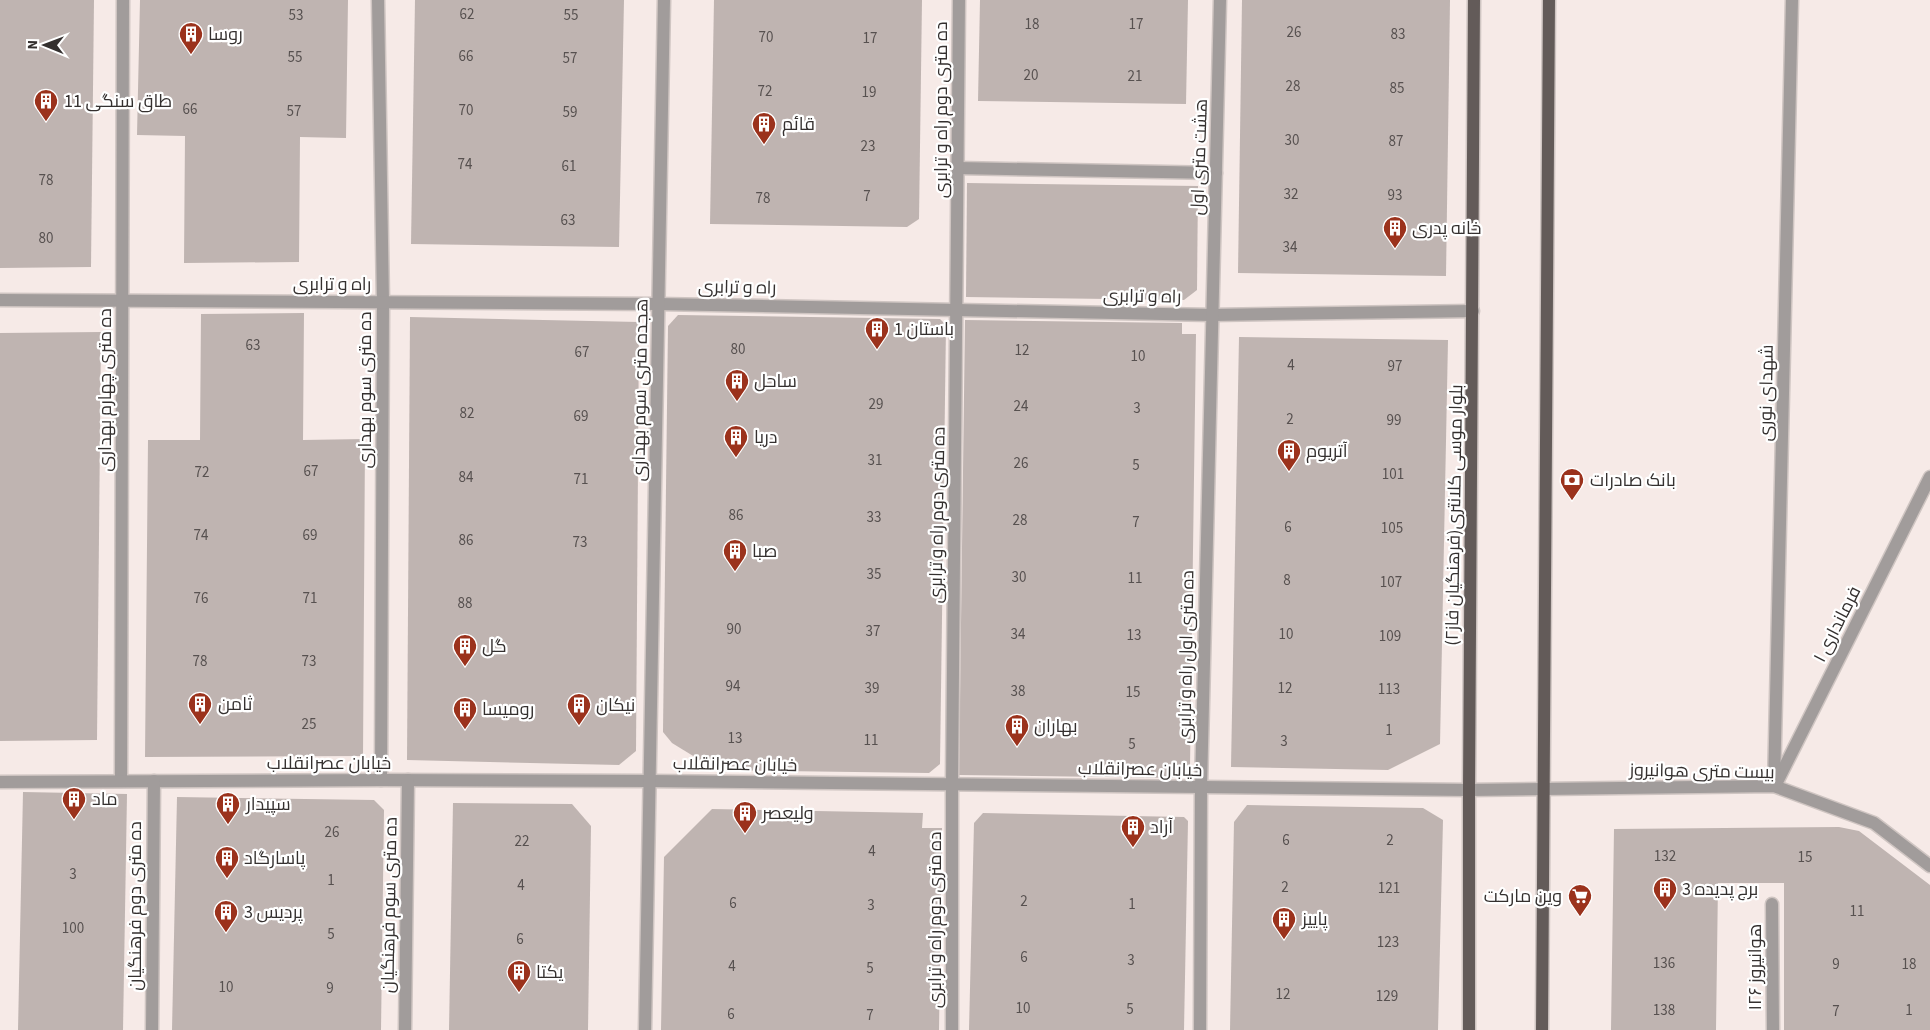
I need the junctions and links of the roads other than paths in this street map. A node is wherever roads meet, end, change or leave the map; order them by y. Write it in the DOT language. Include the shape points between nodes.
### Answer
graph roads {
  1 [pos="123,0"];
  2 [pos="378,0"];
  3 [pos="664,0"];
  4 [pos="959,0"];
  5 [pos="1220,0"];
  6 [pos="1474,0"];
  7 [pos="1549,0"];
  8 [pos="1792,0"];
  9 [pos="958,168"];
  10 [pos="1216,173"];
  11 [pos="0,300"];
  12 [pos="123,301"];
  13 [pos="383,302"];
  14 [pos="659,304"];
  15 [pos="957,309"];
  16 [pos="1473,311"];
  17 [pos="1212,315"];
  18 [pos="1930,477"];
  19 [pos="380,780"];
  20 [pos="408,780"];
  21 [pos="121,781"];
  22 [pos="154,781"];
  23 [pos="650,781"];
  24 [pos="0,782"];
  25 [pos="952,784"];
  26 [pos="1774,786"];
  27 [pos="1201,787"];
  28 [pos="1544,788"];
  29 [pos="1469,790"];
  30 [pos="1930,866"];
  31 [pos="1772,904"];
  32 [pos="152,1030"];
  33 [pos="405,1030"];
  34 [pos="645,1030"];
  35 [pos="952,1030"];
  36 [pos="1200,1030"];
  37 [pos="1469,1030"];
  38 [pos="1542,1030"];
  39 [pos="1773,1030"];
  1 -- 12 [label="street, ده متری چهارم بهداری"];
  2 -- 13 [label="street, ده متری سوم بهداری"];
  3 -- 14 [label="street, هجده متری سوم بهداری"];
  4 -- 9 [label="street, ده متری دوم راه و ترابری"];
  5 -- 10 [label="street, هشت متری اول"];
  6 -- 16 [label="main road, بلوار موسی کلانتری(فرهنگیان فاز۲)"];
  7 -- 28 [label="main road"];
  8 -- 26 [label="street, شهدای نوری"];
  9 -- 10 [label="street"];
  9 -- 15 [label="street, ده متری دوم راه و ترابری"];
  10 -- 17 [label="street, هشت متری اول"];
  11 -- 12 [label="street, راه و ترابری"];
  12 -- 13 [label="street, راه و ترابری"];
  12 -- 21 [label="street, ده متری چهارم بهداری"];
  13 -- 14 [label="street, راه و ترابری"];
  13 -- 19 [label="street, ده متری سوم بهداری"];
  14 -- 15 [label="street, راه و ترابری"];
  14 -- 23 [label="street, هجده متری سوم بهداری"];
  15 -- 17 [label="street, راه و ترابری"];
  15 -- 25 [label="street, ده متری دوم راه و ترابری"];
  16 -- 17 [label="street, راه و ترابری"];
  16 -- 29 [label="main road, بلوار موسی کلانتری(فرهنگیان فاز۲)"];
  17 -- 27 [label="street, ده متری اول راه و ترابری"];
  18 -- 26 [label="street, فرمانداری ۱"];
  19 -- 20 [label="street, خیابان عصرانقلاب"];
  19 -- 22 [label="street, خیابان عصرانقلاب"];
  20 -- 23 [label="street, خیابان عصرانقلاب"];
  20 -- 33 [label="street, ده متری سوم فرهنگیان"];
  21 -- 22 [label="street, خیابان عصرانقلاب"];
  21 -- 24 [label="street, خیابان عصرانقلاب"];
  22 -- 32 [label="street, ده متری دوم فرهنگیان"];
  23 -- 25 [label="street, خیابان عصرانقلاب"];
  23 -- 34 [label="street, هجده متری سوم بهداری"];
  25 -- 27 [label="street, خیابان عصرانقلاب"];
  25 -- 35 [label="street, ده متری دوم راه و ترابری"];
  26 -- 28 [label="street, بیست متری هوانیروز"];
  26 -- 30 [label="street, بیست متری هوانیروز" via="1874,823"];
  27 -- 29 [label="street, خیابان عصرانقلاب"];
  27 -- 36 [label="street, ده متری اول راه و ترابری"];
  28 -- 29 [label="street, بیست متری هوانیروز"];
  28 -- 38 [label="main road"];
  29 -- 37 [label="main road, بلوار موسی کلانتری(فرهنگیان فاز۲)"];
  31 -- 39 [label="street, هوانیروز ۱۲۶"];
}
